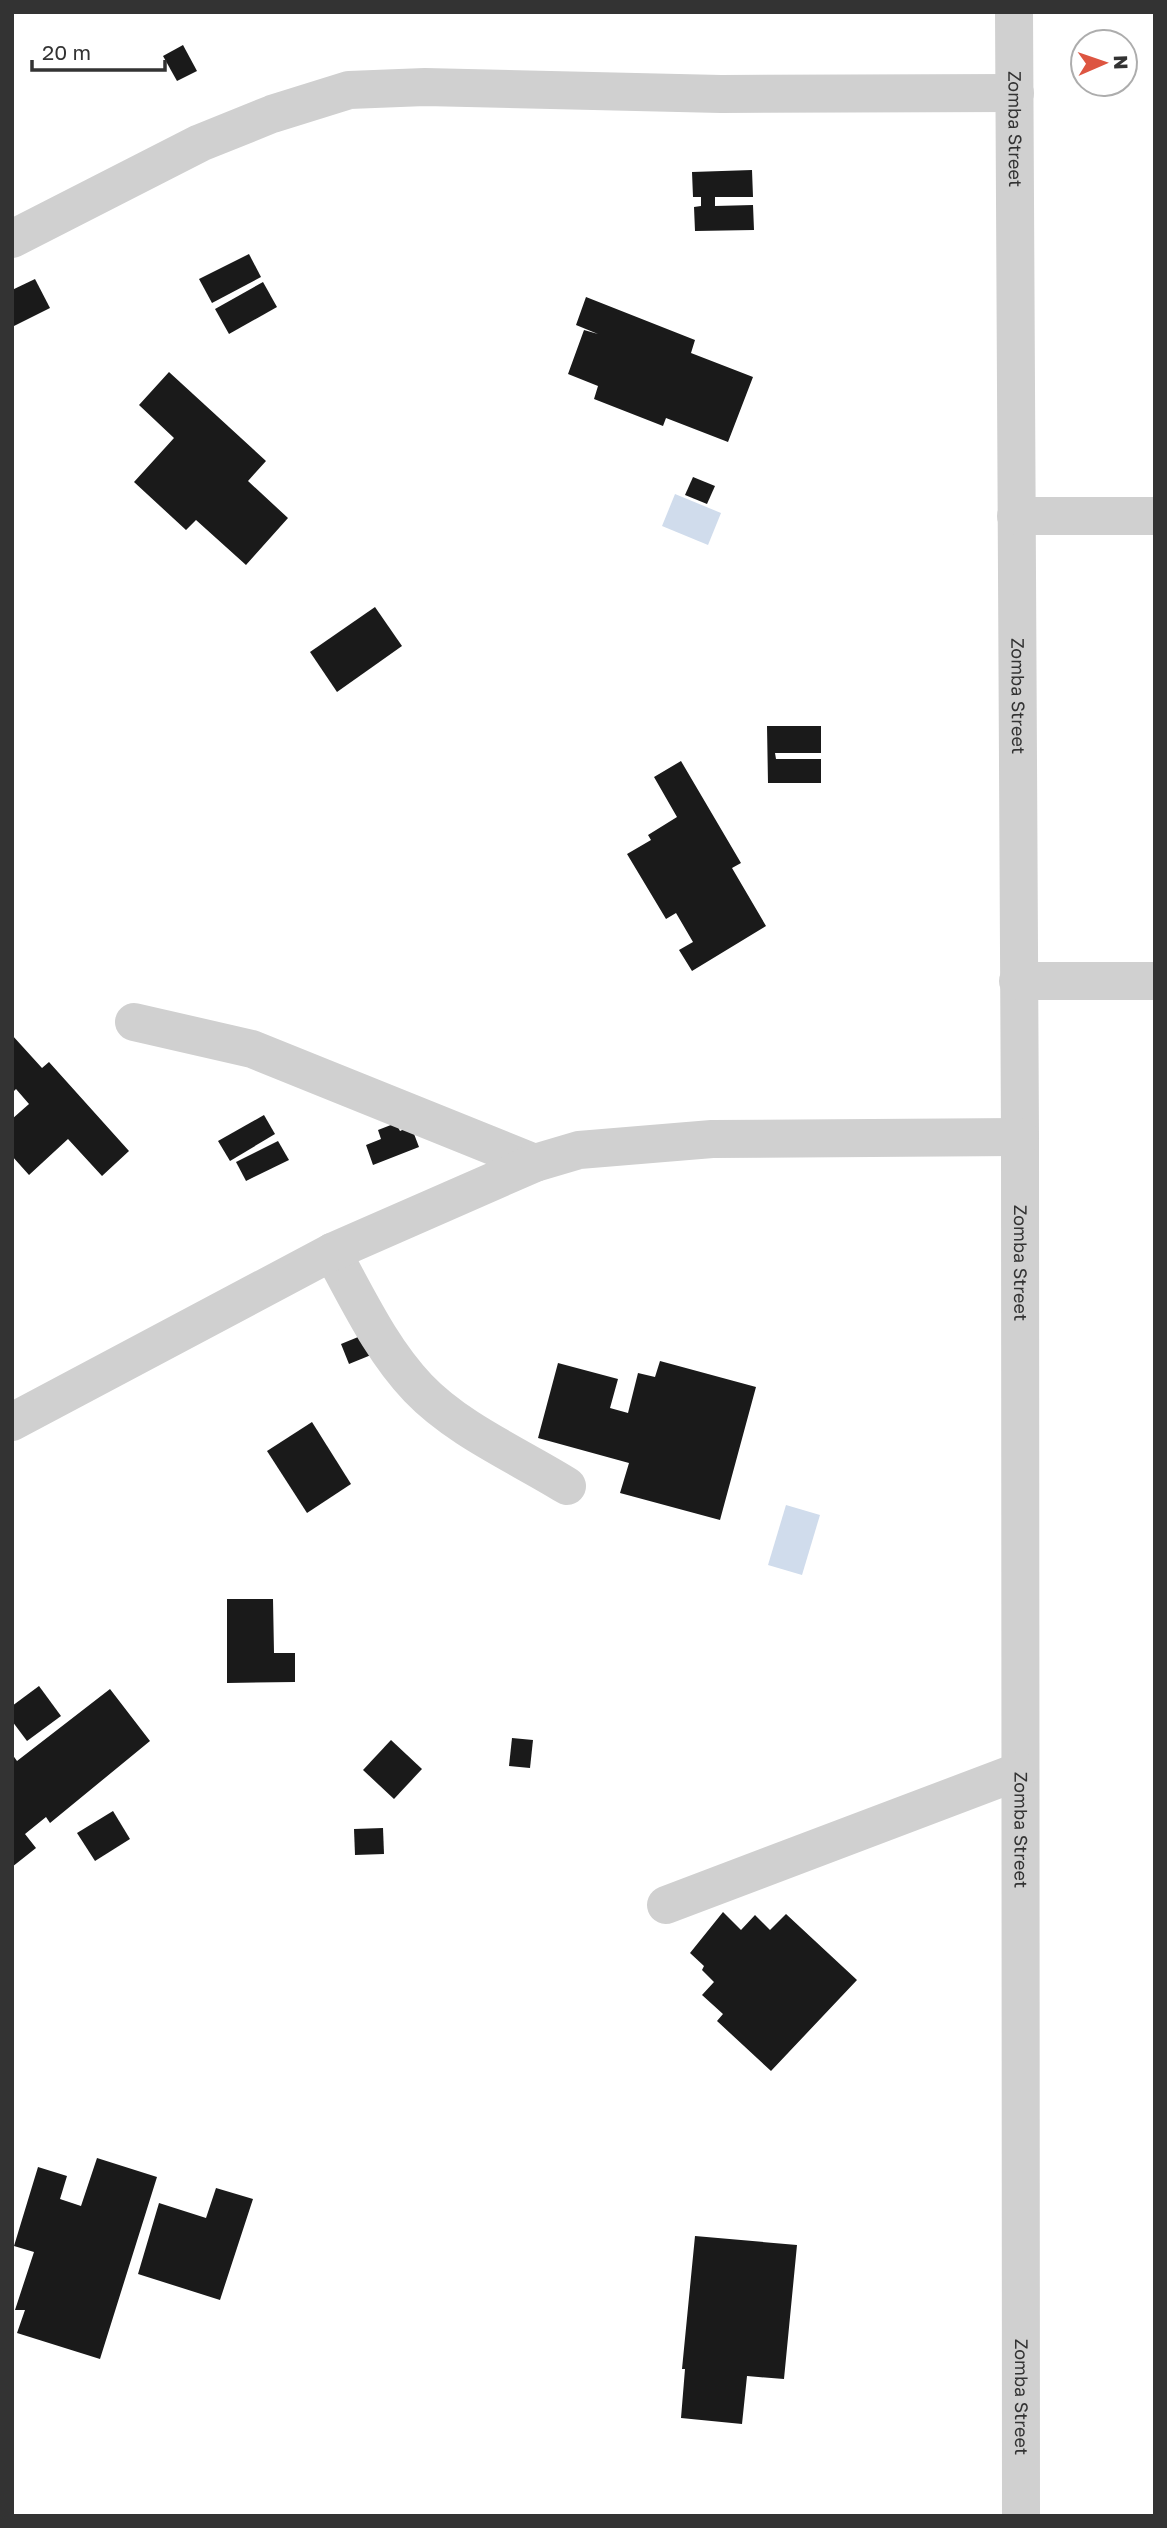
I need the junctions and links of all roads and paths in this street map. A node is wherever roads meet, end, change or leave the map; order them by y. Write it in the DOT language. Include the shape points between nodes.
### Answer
graph roads {
  1 [pos="1014,12"];
  2 [pos="1015,93"];
  3 [pos="12,239"];
  4 [pos="1016,516"];
  5 [pos="1152,522"];
  6 [pos="1018,981"];
  7 [pos="1155,981"];
  8 [pos="134,1022"];
  9 [pos="1020,1137"];
  10 [pos="535,1163"];
  11 [pos="332,1252"];
  12 [pos="12,1422"];
  13 [pos="568,1486"];
  14 [pos="1020,1771"];
  15 [pos="666,1905"];
  16 [pos="1021,2516"];
  1 -- 2 [label="street, Zomba Street"];
  2 -- 3 [label="street" via="349,90 200,143"];
  2 -- 4 [label="street, Zomba Street"];
  4 -- 5 [label="street"];
  4 -- 6 [label="street, Zomba Street"];
  6 -- 7 [label="street"];
  6 -- 9 [label="street, Zomba Street"];
  8 -- 10 [label="street" via="252,1049"];
  9 -- 10 [label="street" via="712,1139 579,1150"];
  9 -- 14 [label="street, Zomba Street"];
  10 -- 11 [label="street"];
  11 -- 12 [label="street"];
  11 -- 13 [label="street" via="386,1349 420,1390 458,1420"];
  14 -- 15 [label="street"];
  14 -- 16 [label="street, Zomba Street"];
}
